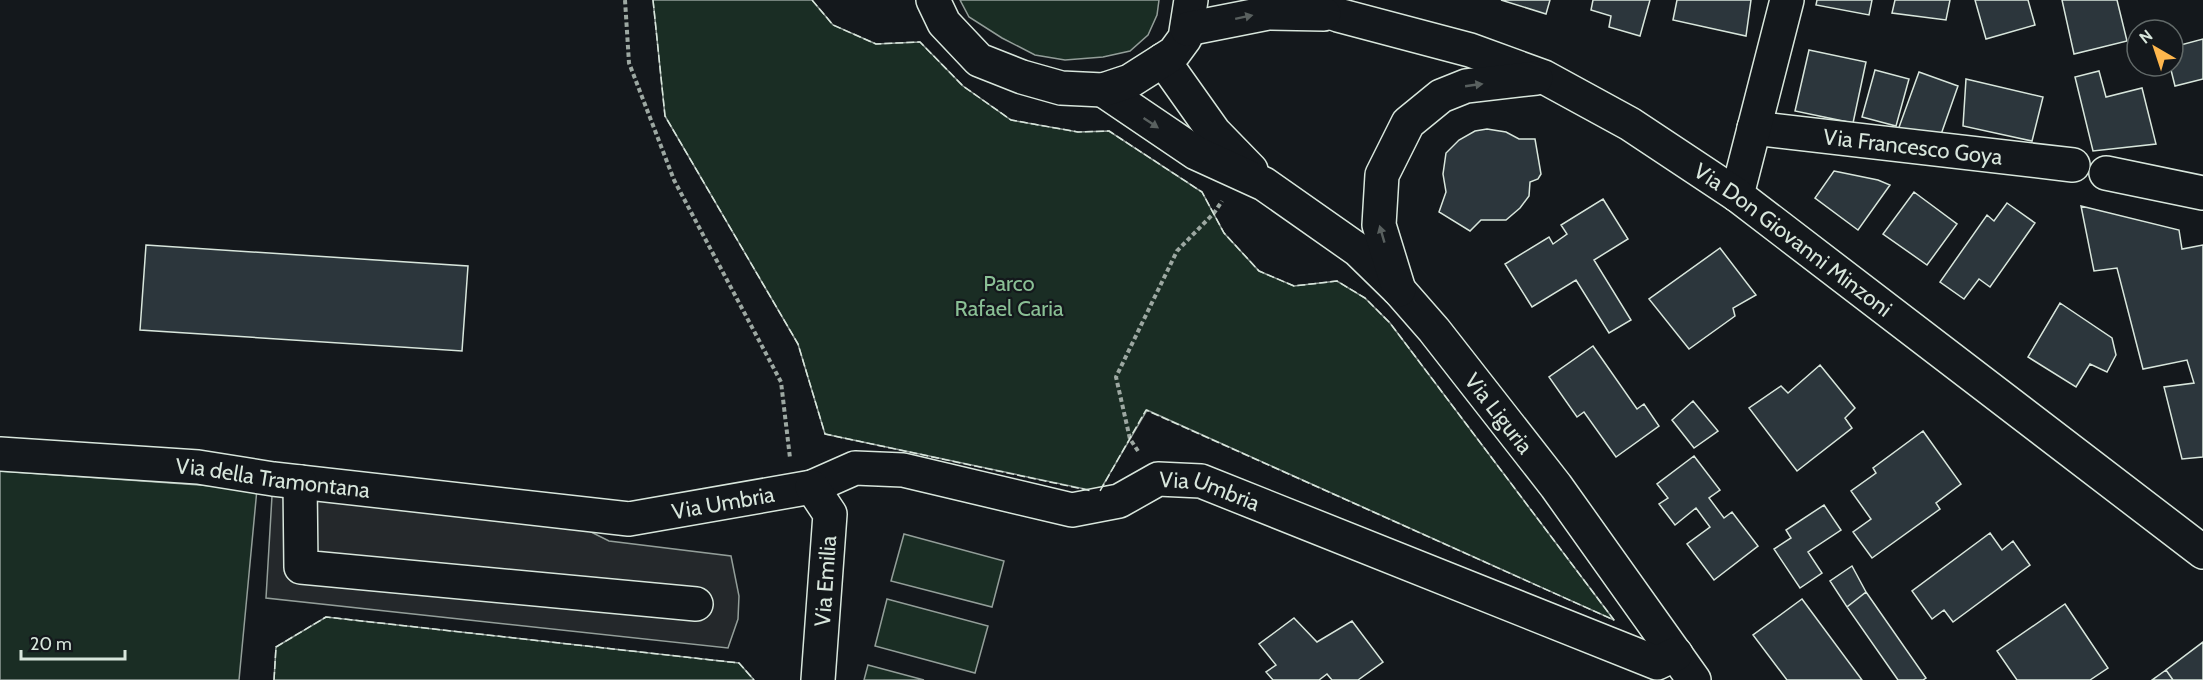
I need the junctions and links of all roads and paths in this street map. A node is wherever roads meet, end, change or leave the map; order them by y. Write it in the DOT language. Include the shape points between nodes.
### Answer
graph roads {
  1 [pos="626,0"];
  2 [pos="933,0"];
  3 [pos="1298,0"];
  4 [pos="1787,0"];
  5 [pos="1189,15"];
  6 [pos="1338,15"];
  7 [pos="1162,60"];
  8 [pos="1544,77"];
  9 [pos="1103,90"];
  10 [pos="1754,128"];
  11 [pos="2073,165"];
  12 [pos="2106,173"];
  13 [pos="1264,184"];
  14 [pos="2203,193"];
  15 [pos="1737,195"];
  16 [pos="1214,213"];
  17 [pos="1399,290"];
  18 [pos="1130,439"];
  19 [pos="0,454"];
  20 [pos="802,476"];
  21 [pos="300,482"];
  22 [pos="547,510"];
  23 [pos="2203,552"];
  24 [pos="696,604"];
  25 [pos="1676,654"];
  26 [pos="818,680"];
  27 [pos="1694,680"];
  1 -- 20 [label="path" via="629,63 674,180 781,382"];
  2 -- 9 [label="street" via="944,23 979,60 1061,88"];
  3 -- 6 [label="street, Via Don Giovanni Minzoni"];
  4 -- 10 [label="street"];
  5 -- 6 [label="street, Via Don Giovanni Minzoni, one-way"];
  5 -- 7 [label="street" via="1185,38"];
  6 -- 8 [label="street, Via Don Giovanni Minzoni" via="1470,50"];
  7 -- 9 [label="street" via="1130,81"];
  7 -- 13 [label="street, Via Liguria" via="1214,132"];
  8 -- 15 [label="street, Via Don Giovanni Minzoni" via="1630,124"];
  17 -- 8 [label="street, one-way" via="1379,225 1383,175 1408,123 1441,96 1466,86"];
  9 -- 13 [label="street, Via Liguria, one-way" via="1196,153"];
  10 -- 11 [label="street, Via Francesco Goya"];
  10 -- 15 [label="street"];
  12 -- 14 [label="street"];
  13 -- 17 [label="street, Via Liguria" via="1358,250"];
  15 -- 23 [label="street, Via Don Giovanni Minzoni"];
  16 -- 18 [label="path" via="1177,251 1116,377"];
  17 -- 25 [label="street, Via Liguria" via="1556,486"];
  19 -- 21 [label="street, Via della Tramontana" via="198,467"];
  20 -- 22 [label="street, Via Umbria" via="629,519"];
  20 -- 25 [label="street, Via Umbria" via="855,468 903,470 1072,510 1119,501 1158,479 1201,481 1657,663"];
  20 -- 26 [label="street, Via Emilia" via="830,514"];
  21 -- 22 [label="street, Via della Tramontana"];
  21 -- 24 [label="street" via="301,567"];
  25 -- 27 [label="street, Via Liguria"];
}
